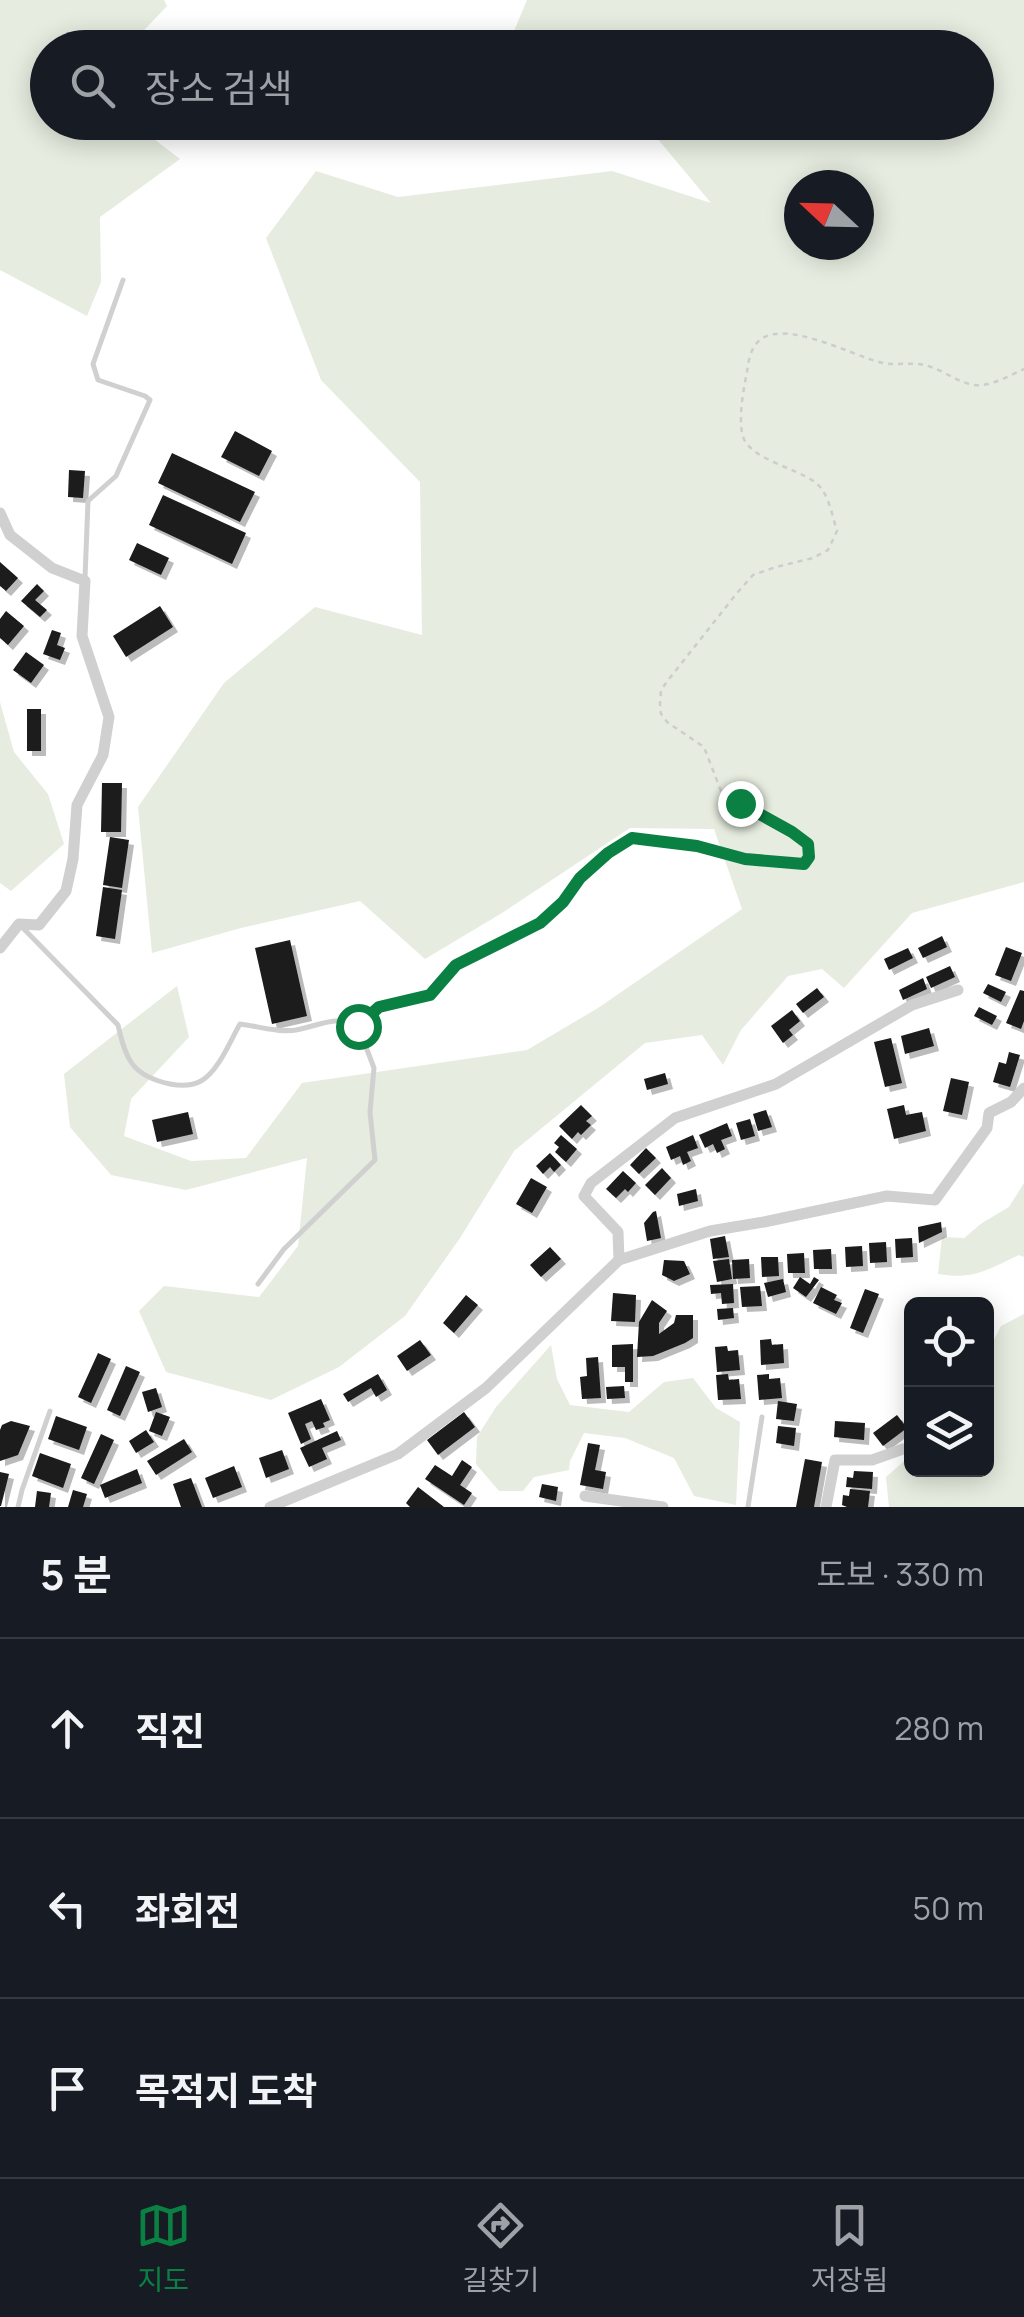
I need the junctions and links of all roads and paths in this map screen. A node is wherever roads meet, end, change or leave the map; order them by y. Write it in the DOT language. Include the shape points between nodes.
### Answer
graph roads {
  1 [pos="123,280"];
  2 [pos="1024,369"];
  3 [pos="0,514"];
  4 [pos="5,540"];
  5 [pos="85,581"];
  6 [pos="19,924"];
  7 [pos="0,948"];
  8 [pos="958,990"];
  9 [pos="358,1026"];
  10 [pos="1024,1088"];
  11 [pos="619,1260"];
  12 [pos="258,1284"];
  13 [pos="50,1412"];
  14 [pos="762,1417"];
  15 [pos="903,1450"];
  16 [pos="584,1496"];
  17 [pos="296,1502"];
  18 [pos="18,1507"];
  19 [pos="270,1507"];
  20 [pos="663,1507"];
  21 [pos="748,1507"];
  22 [pos="826,1507"];
  1 -- 5 [label="lane" via="94,364 98,380 150,400 116,476 88,501"];
  2 -- 9 [label="path" via="980,386 930,366 883,364 807,336 766,336 755,344 742,398 742,436 750,448 818,484 836,532 828,550 754,576 736,593 661,690 661,714 704,747 721,791 808,844 809,857 804,864 761,861 632,838 580,878 540,923 456,965 430,995 379,1007"];
  3 -- 4 [label="street"];
  4 -- 5 [label="street"];
  5 -- 6 [label="street" via="82,636 109,717 103,756 77,805 66,892 40,925"];
  6 -- 7 [label="street"];
  6 -- 9 [label="lane" via="118,1025 132,1064 148,1080 200,1082 217,1067 240,1024 293,1031 323,1021"];
  8 -- 11 [label="street" via="912,1005 776,1084 675,1118 591,1183 584,1196 618,1232"];
  9 -- 12 [label="lane" via="374,1068 375,1160 284,1248"];
  10 -- 11 [label="street" via="989,1114 987,1128 935,1200 887,1196 710,1231"];
  11 -- 17 [label="street" via="486,1388 398,1454"];
  13 -- 18 [label="lane"];
  14 -- 21 [label="lane"];
  15 -- 22 [label="street" via="872,1460 835,1460"];
  16 -- 20 [label="street"];
  17 -- 19 [label="street"];
}
